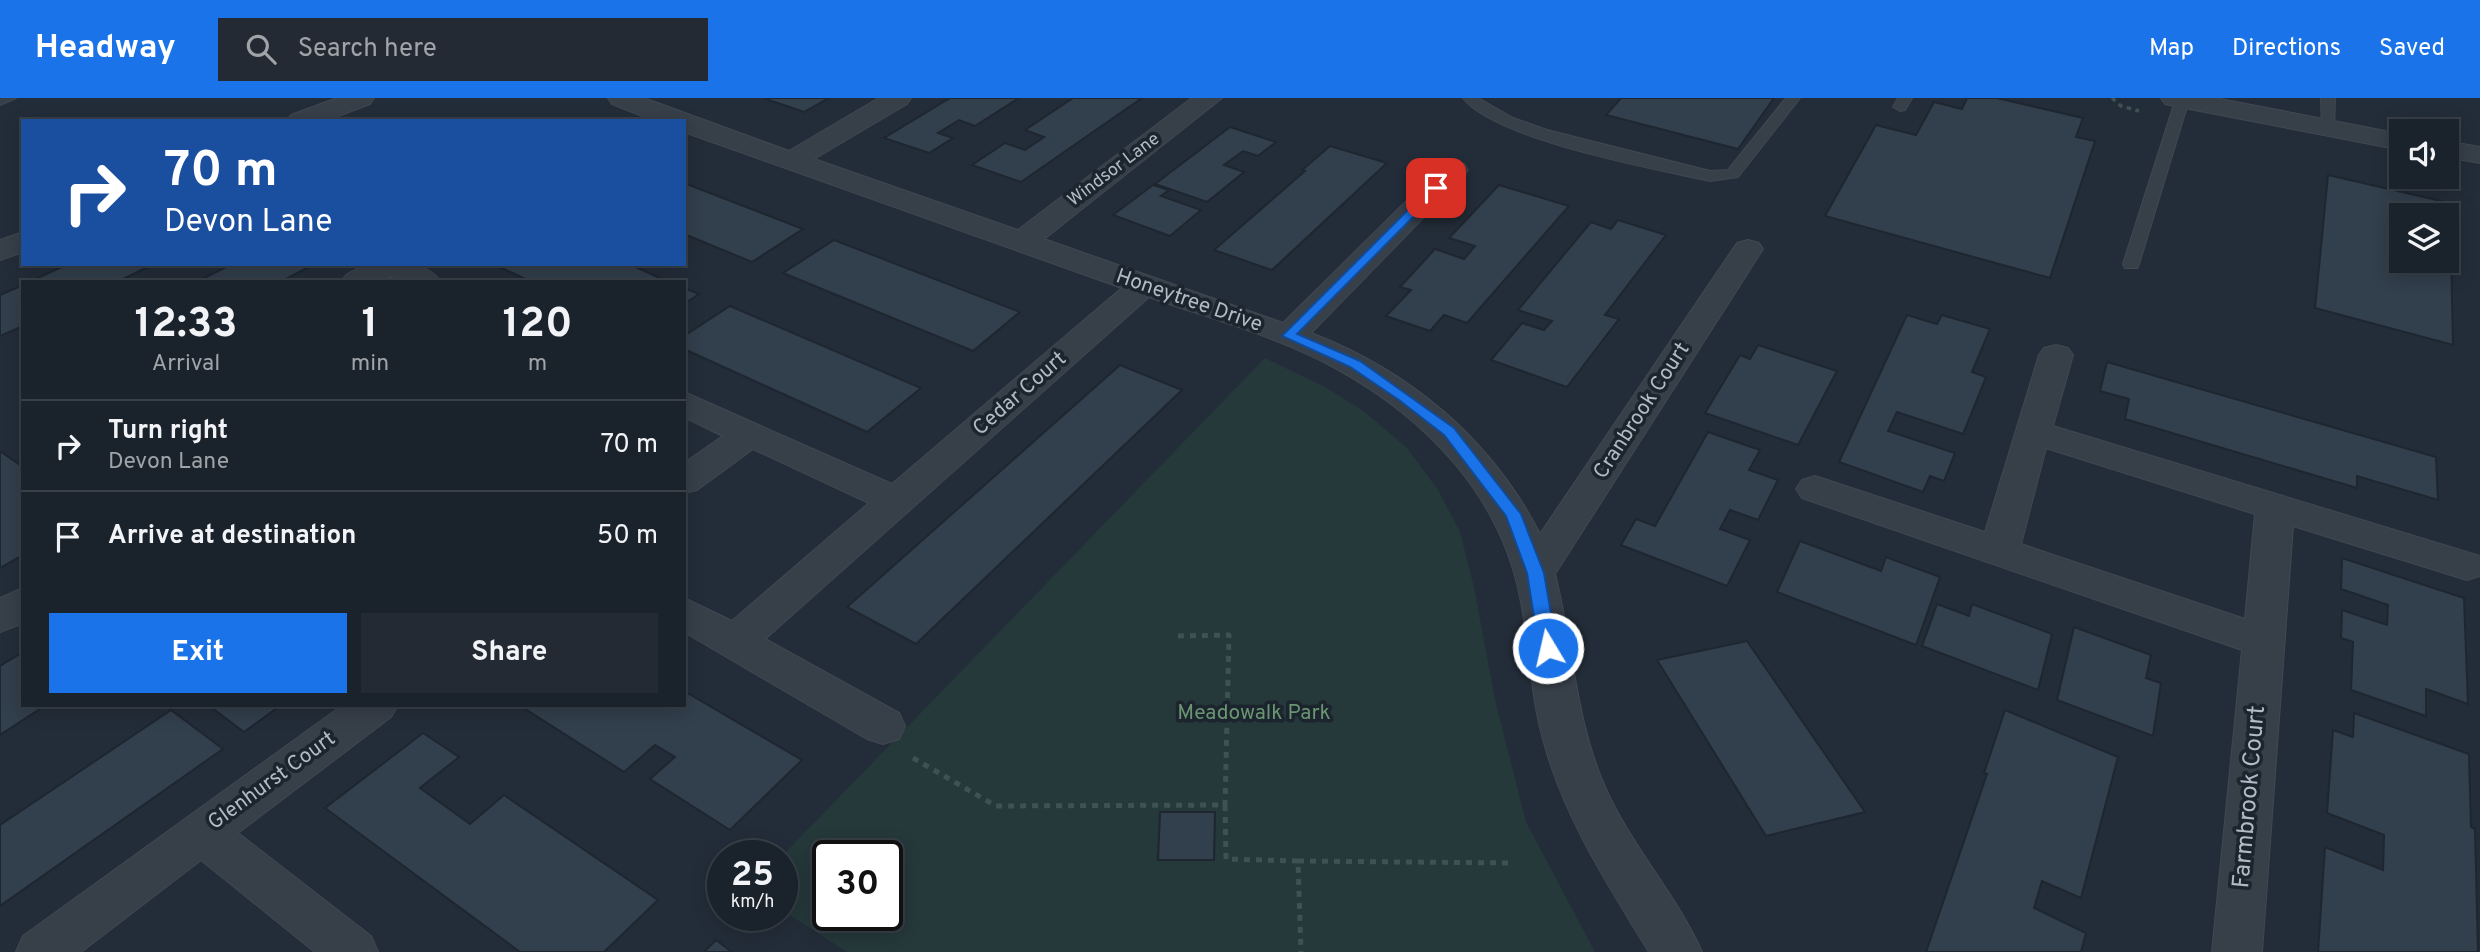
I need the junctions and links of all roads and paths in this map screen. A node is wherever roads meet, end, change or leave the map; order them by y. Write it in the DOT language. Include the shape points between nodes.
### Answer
graph roads {
  1 [pos="9,98"];
  2 [pos="362,98"];
  3 [pos="621,98"];
  4 [pos="898,98"];
  5 [pos="1209,98"];
  6 [pos="1470,98"];
  7 [pos="1793,98"];
  8 [pos="2328,98"];
  9 [pos="2178,99"];
  10 [pos="0,101"];
  11 [pos="305,119"];
  12 [pos="671,119"];
  13 [pos="686,124"];
  14 [pos="2329,129"];
  15 [pos="2389,140"];
  16 [pos="2459,151"];
  17 [pos="2480,155"];
  18 [pos="793,160"];
  19 [pos="2480,165"];
  20 [pos="1454,170"];
  21 [pos="21,242"];
  22 [pos="1020,243"];
  23 [pos="1748,249"];
  24 [pos="0,251"];
  25 [pos="2131,264"];
  26 [pos="385,266"];
  27 [pos="393,266"];
  28 [pos="361,280"];
  29 [pos="421,280"];
  30 [pos="1143,286"];
  31 [pos="1289,336"];
  32 [pos="2056,355"];
  33 [pos="686,404"];
  34 [pos="2033,432"];
  35 [pos="750,434"];
  36 [pos="686,480"];
  37 [pos="1815,489"];
  38 [pos="897,501"];
  39 [pos="2274,507"];
  40 [pos="1999,551"];
  41 [pos="2467,566"];
  42 [pos="1535,573"];
  43 [pos="21,604"];
  44 [pos="686,614"];
  45 [pos="0,617"];
  46 [pos="1174,636"];
  47 [pos="736,642"];
  48 [pos="2263,642"];
  49 [pos="373,707"];
  50 [pos="883,726"];
  51 [pos="1225,805"];
  52 [pos="202,833"];
  53 [pos="1298,860"];
  54 [pos="1514,863"];
  55 [pos="41,952"];
  56 [pos="354,952"];
  57 [pos="1301,952"];
  58 [pos="1676,952"];
  59 [pos="2237,952"];
  1 -- 10 [label="lane"];
  2 -- 11 [label="street"];
  3 -- 12 [label="street, Honeytree Drive"];
  4 -- 18 [label="street"];
  5 -- 22 [label="street, Windsor Lane"];
  6 -- 7 [label="lane" via="1474,106 1505,121 1710,176 1733,174"];
  8 -- 14 [label="lane"];
  9 -- 14 [label="street"];
  9 -- 25 [label="lane"];
  13 -- 18 [label="street, Honeytree Drive"];
  14 -- 15 [label="street"];
  16 -- 17 [label="street"];
  17 -- 19 [label="lane"];
  18 -- 22 [label="street, Honeytree Drive"];
  20 -- 31 [label="street"];
  21 -- 24 [label="street"];
  22 -- 30 [label="street, Honeytree Drive"];
  23 -- 42 [label="street, Cranbrook Court"];
  26 -- 28 [label="street"];
  27 -- 29 [label="street"];
  30 -- 31 [label="street, Honeytree Drive"];
  30 -- 38 [label="street, Cedar Court"];
  31 -- 42 [label="street, Honeytree Drive" via="1355,364 1449,432 1513,514"];
  32 -- 34 [label="street"];
  33 -- 35 [label="street"];
  34 -- 39 [label="street"];
  34 -- 40 [label="street"];
  35 -- 36 [label="street"];
  35 -- 38 [label="street"];
  37 -- 40 [label="street"];
  38 -- 47 [label="street, Cedar Court"];
  39 -- 41 [label="street"];
  39 -- 48 [label="street, Farmbrook Court"];
  40 -- 48 [label="street"];
  42 -- 58 [label="street, Honeytree Drive" via="1571,761 1614,851"];
  43 -- 45 [label="street"];
  44 -- 47 [label="street"];
  46 -- 51 [label="path" via="1229,635"];
  47 -- 50 [label="street"];
  48 -- 59 [label="street, Farmbrook Court"];
  49 -- 52 [label="street, Glenhurst Court"];
  50 -- 51 [label="path" via="883,740 996,806"];
  51 -- 53 [label="path" via="1226,859"];
  52 -- 55 [label="street, Glenhurst Court"];
  52 -- 56 [label="street, Glenhurst Court"];
  53 -- 54 [label="path"];
  53 -- 57 [label="path"];
}
